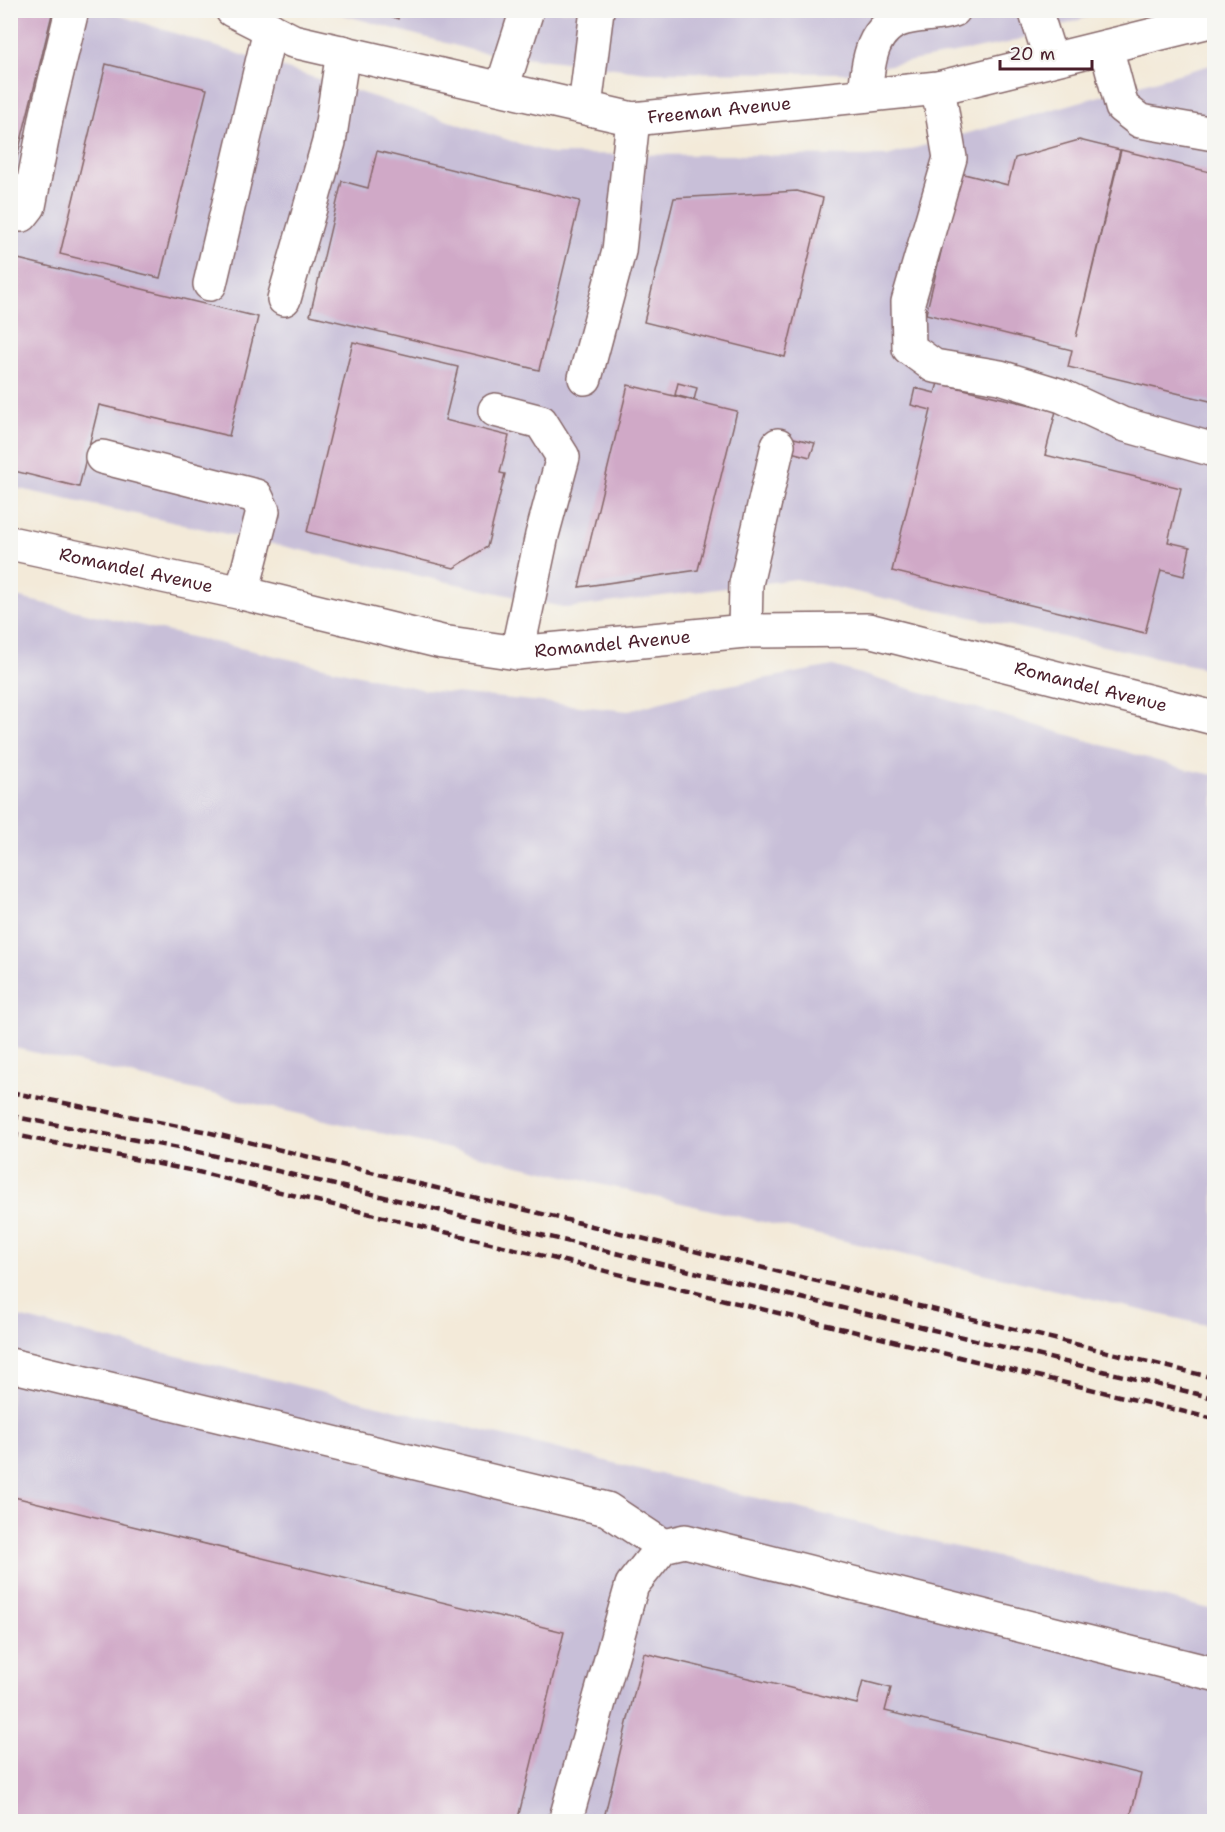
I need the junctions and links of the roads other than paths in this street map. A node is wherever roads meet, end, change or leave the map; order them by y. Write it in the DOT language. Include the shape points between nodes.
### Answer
graph roads {
  1 [pos="72,10"];
  2 [pos="232,10"];
  3 [pos="527,10"];
  4 [pos="597,10"];
  5 [pos="954,10"];
  6 [pos="1035,10"];
  7 [pos="1215,20"];
  8 [pos="270,29"];
  9 [pos="1106,47"];
  10 [pos="343,52"];
  11 [pos="1051,60"];
  12 [pos="502,88"];
  13 [pos="938,88"];
  14 [pos="865,95"];
  15 [pos="585,107"];
  16 [pos="633,118"];
  17 [pos="1215,134"];
  18 [pos="10,214"];
  19 [pos="210,284"];
  20 [pos="284,299"];
  21 [pos="585,378"];
  22 [pos="495,410"];
  23 [pos="778,445"];
  24 [pos="1215,450"];
  25 [pos="102,457"];
  26 [pos="10,543"];
  27 [pos="242,593"];
  28 [pos="745,631"];
  29 [pos="518,652"];
  30 [pos="1215,718"];
  31 [pos="10,1365"];
  32 [pos="663,1546"];
  33 [pos="1215,1674"];
  34 [pos="565,1821"];
  1 -- 18 [label="street" via="46,114 29,206 22,216"];
  2 -- 8 [label="street, Freeman Avenue"];
  3 -- 12 [label="street"];
  4 -- 15 [label="street"];
  5 -- 14 [label="street" via="904,18 877,36 868,63"];
  6 -- 11 [label="street"];
  7 -- 9 [label="street, Freeman Avenue"];
  8 -- 10 [label="street, Freeman Avenue" via="293,41"];
  8 -- 19 [label="street"];
  9 -- 11 [label="street, Freeman Avenue"];
  9 -- 17 [label="street" via="1122,107 1140,121"];
  10 -- 12 [label="street, Freeman Avenue"];
  10 -- 20 [label="street" via="329,142"];
  11 -- 13 [label="street, Freeman Avenue"];
  12 -- 15 [label="street, Freeman Avenue"];
  13 -- 14 [label="street, Freeman Avenue"];
  13 -- 24 [label="street" via="950,158 908,302 909,348 934,366 1000,377 1062,396 1122,424"];
  14 -- 16 [label="street, Freeman Avenue"];
  15 -- 16 [label="street, Freeman Avenue"];
  16 -- 21 [label="street" via="619,251"];
  22 -- 29 [label="street" via="542,422 563,457"];
  23 -- 28 [label="street" via="746,584"];
  25 -- 27 [label="street" via="256,496 263,511"];
  26 -- 27 [label="street, Romandel Avenue"];
  27 -- 29 [label="street, Romandel Avenue" via="442,642"];
  28 -- 29 [label="street, Romandel Avenue"];
  28 -- 30 [label="street, Romandel Avenue" via="868,630"];
  31 -- 32 [label="street" via="607,1509"];
  32 -- 33 [label="street" via="685,1541"];
  32 -- 34 [label="street" via="632,1585"];
}
